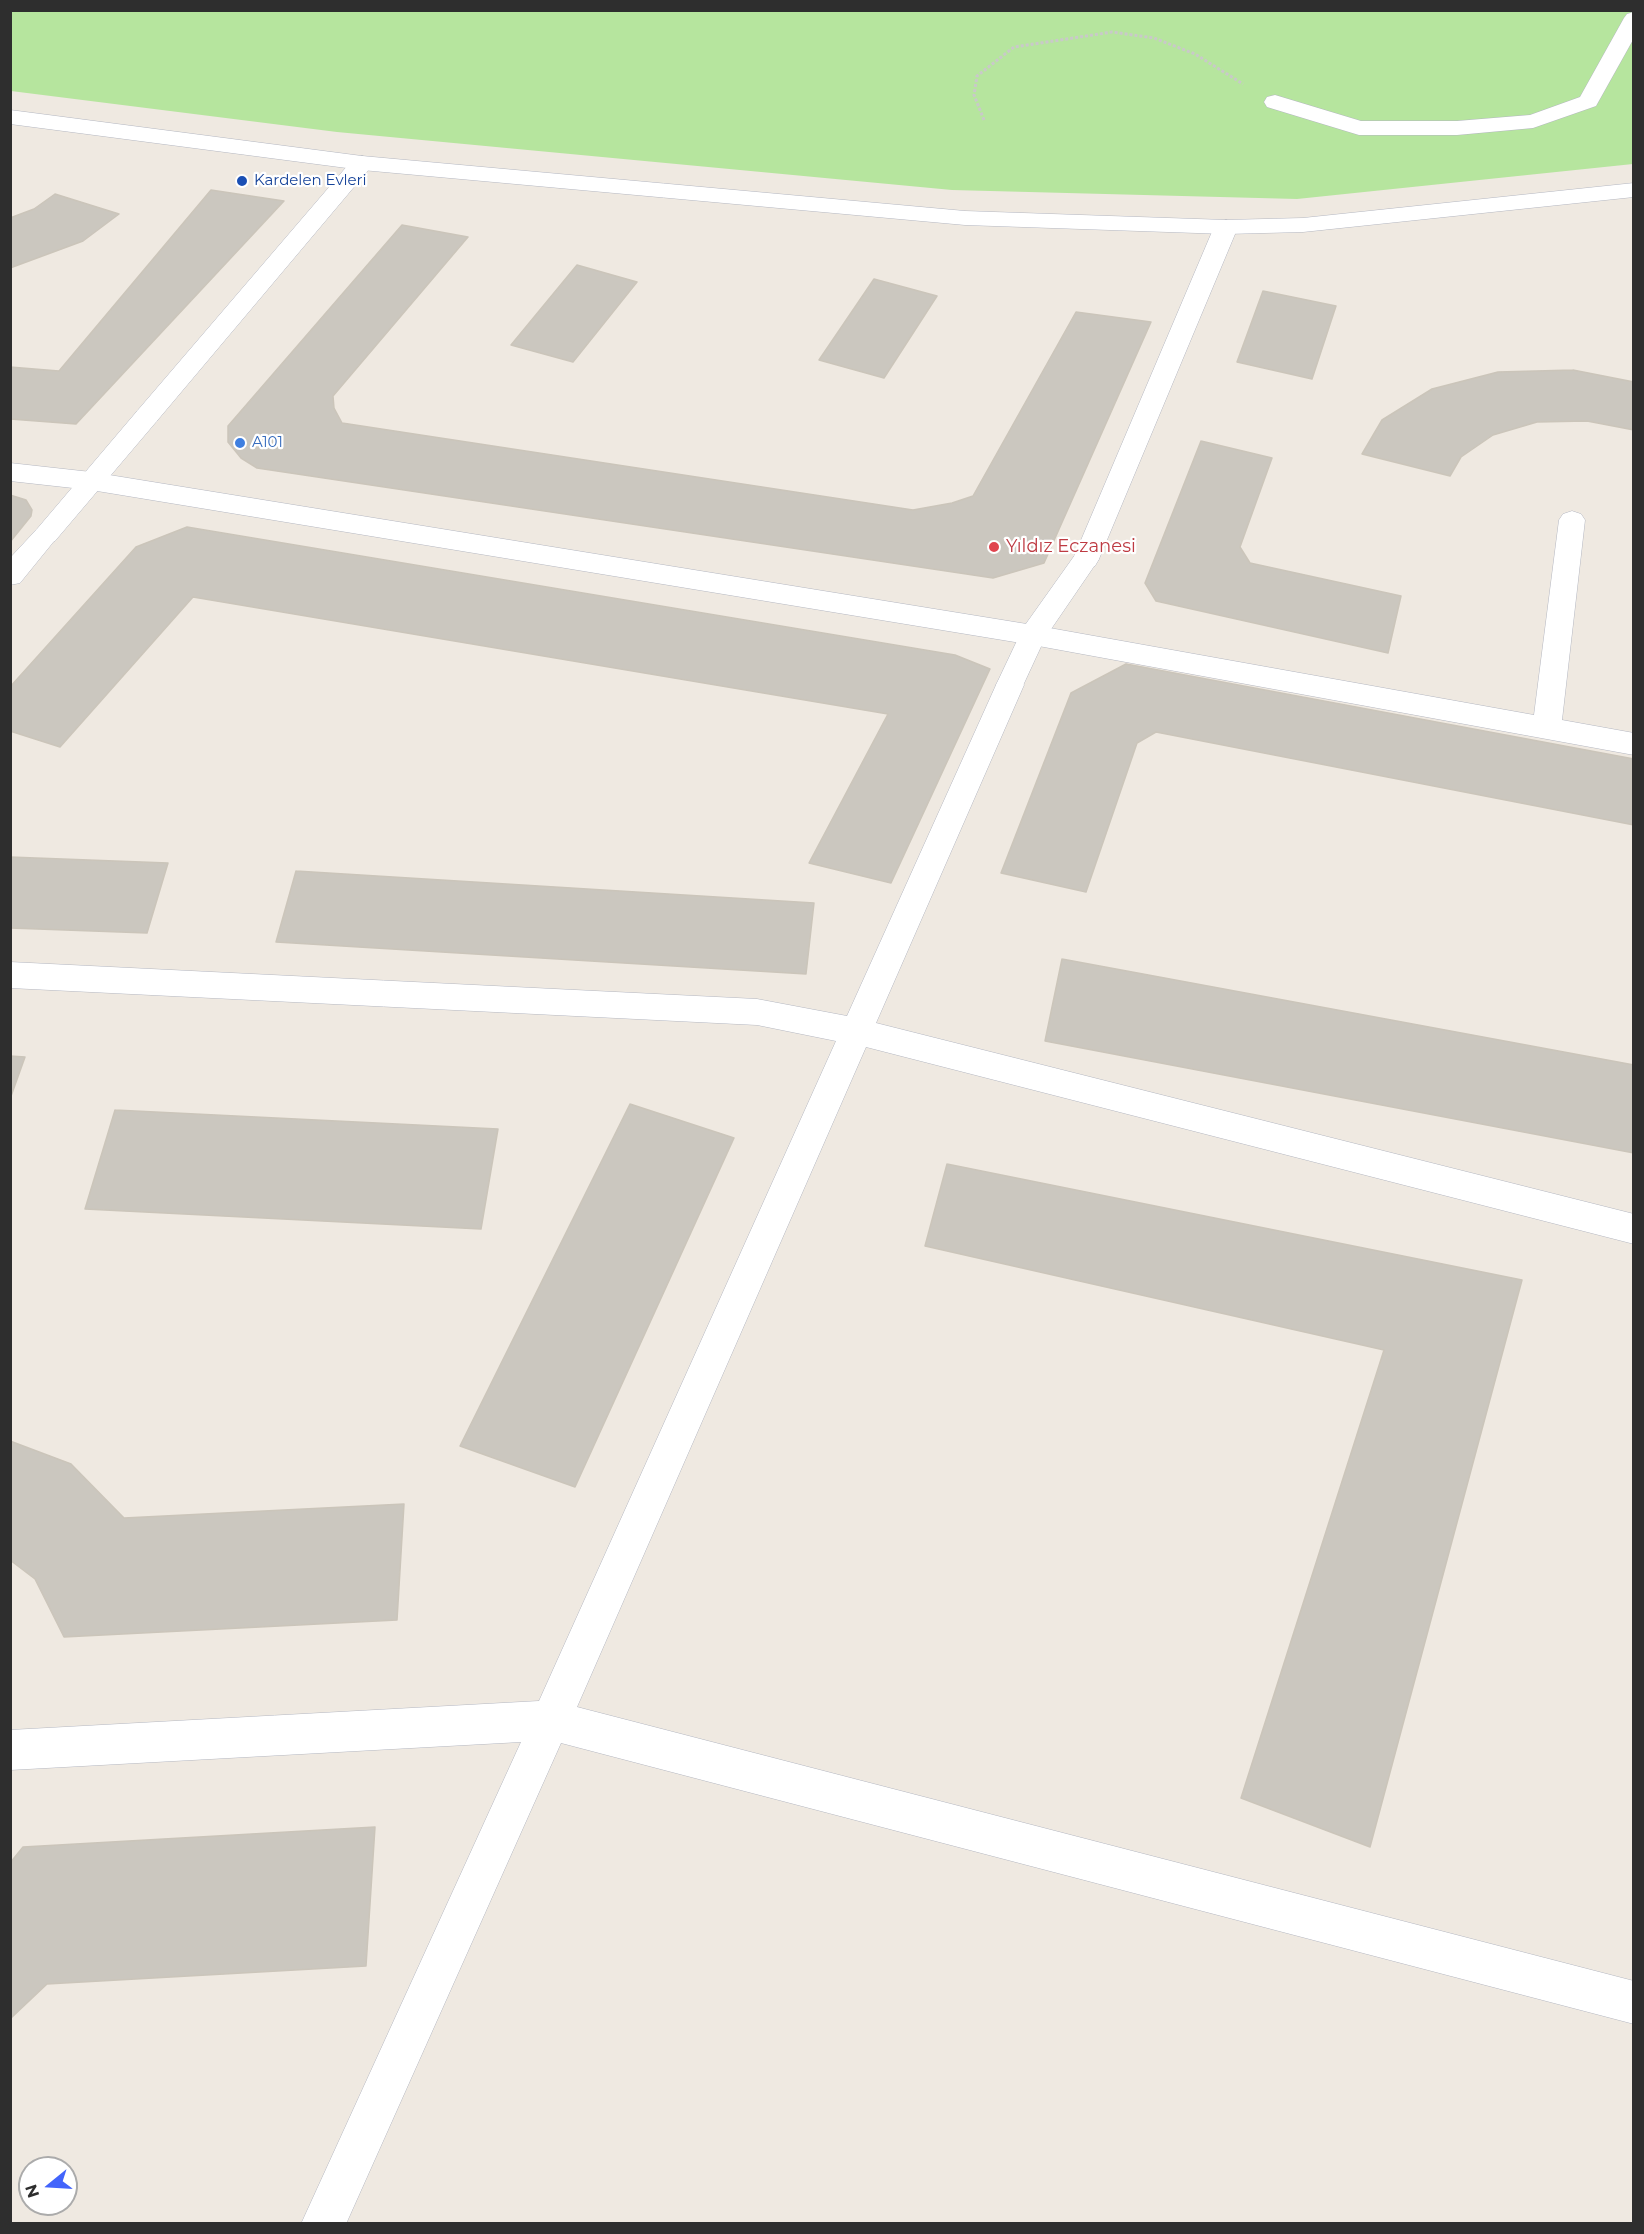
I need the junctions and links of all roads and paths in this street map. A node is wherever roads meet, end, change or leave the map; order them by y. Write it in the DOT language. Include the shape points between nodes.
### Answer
graph roads {
  1 [pos="1634,18"];
  2 [pos="1275,102"];
  3 [pos="10,117"];
  4 [pos="984,120"];
  5 [pos="362,163"];
  6 [pos="1634,190"];
  7 [pos="1226,227"];
  8 [pos="10,472"];
  9 [pos="91,481"];
  10 [pos="1572,520"];
  11 [pos="10,576"];
  12 [pos="1033,635"];
  13 [pos="1546,728"];
  14 [pos="1634,744"];
  15 [pos="10,975"];
  16 [pos="855,1031"];
  17 [pos="1634,1229"];
  18 [pos="551,1720"];
  19 [pos="10,1750"];
  20 [pos="1634,2003"];
  21 [pos="323,2223"];
  1 -- 2 [label="street" via="1588,101 1533,121 1457,128 1359,128"];
  2 -- 4 [label="path" via="1195,54 1154,38 1112,32 1014,47 977,76 974,95"];
  3 -- 5 [label="street"];
  5 -- 7 [label="street" via="966,218"];
  5 -- 9 [label="street"];
  6 -- 7 [label="street" via="1303,225"];
  7 -- 12 [label="street" via="1086,559"];
  8 -- 9 [label="street"];
  9 -- 11 [label="street"];
  9 -- 12 [label="street"];
  10 -- 13 [label="street"];
  12 -- 13 [label="street"];
  12 -- 16 [label="street"];
  13 -- 14 [label="street"];
  15 -- 16 [label="street" via="757,1012"];
  16 -- 17 [label="street"];
  16 -- 18 [label="street"];
  18 -- 19 [label="street"];
  18 -- 20 [label="street"];
  18 -- 21 [label="street"];
}
